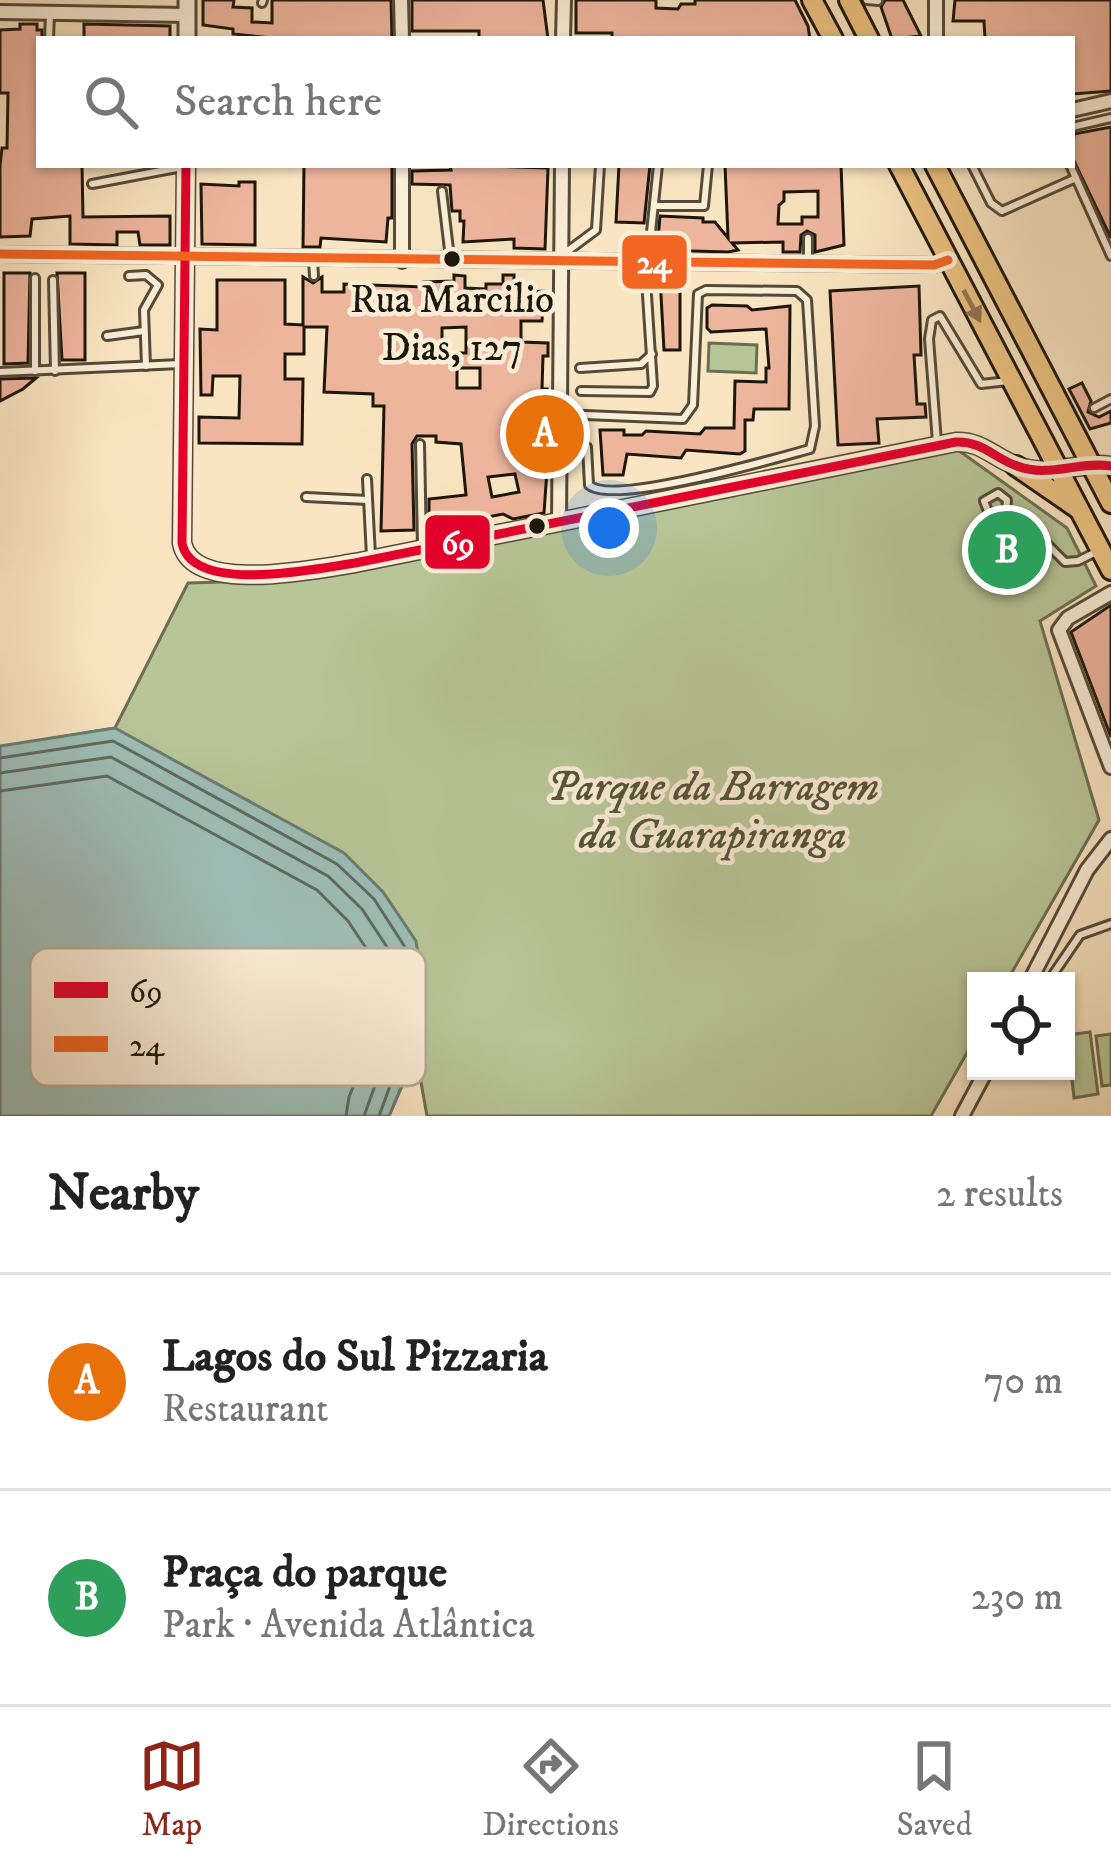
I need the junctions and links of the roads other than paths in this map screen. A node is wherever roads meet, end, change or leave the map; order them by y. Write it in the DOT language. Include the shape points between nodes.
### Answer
graph roads {
  1 [pos="401,0"];
  2 [pos="563,0"];
  3 [pos="812,0"];
  4 [pos="849,0"];
  5 [pos="867,0"];
  6 [pos="936,0"];
  7 [pos="878,1"];
  8 [pos="187,7"];
  9 [pos="0,12"];
  10 [pos="50,14"];
  11 [pos="49,36"];
  12 [pos="402,36"];
  13 [pos="563,36"];
  14 [pos="831,36"];
  15 [pos="867,36"];
  16 [pos="936,36"];
  17 [pos="1111,101"];
  18 [pos="1075,109"];
  19 [pos="1111,118"];
  20 [pos="1075,126"];
  21 [pos="162,168"];
  22 [pos="186,168"];
  23 [pos="402,168"];
  24 [pos="562,168"];
  25 [pos="601,168"];
  26 [pos="658,168"];
  27 [pos="708,168"];
  28 [pos="901,168"];
  29 [pos="937,168"];
  30 [pos="974,168"];
  31 [pos="1071,168"];
  32 [pos="1076,178"];
  33 [pos="92,184"];
  34 [pos="442,191"];
  35 [pos="654,206"];
  36 [pos="808,238"];
  37 [pos="0,254"];
  38 [pos="184,256"];
  39 [pos="1111,256"];
  40 [pos="313,259"];
  41 [pos="562,259"];
  42 [pos="948,260"];
  43 [pos="402,261"];
  44 [pos="450,261"];
  45 [pos="647,263"];
  46 [pos="808,264"];
  47 [pos="129,276"];
  48 [pos="314,276"];
  49 [pos="35,278"];
  50 [pos="53,280"];
  51 [pos="144,331"];
  52 [pos="107,336"];
  53 [pos="652,354"];
  54 [pos="184,364"];
  55 [pos="146,366"];
  56 [pos="580,368"];
  57 [pos="35,371"];
  58 [pos="55,371"];
  59 [pos="0,372"];
  60 [pos="1012,381"];
  61 [pos="581,391"];
  62 [pos="1111,399"];
  63 [pos="1094,408"];
  64 [pos="563,414"];
  65 [pos="420,445"];
  66 [pos="937,446"];
  67 [pos="563,447"];
  68 [pos="1090,462"];
  69 [pos="1016,466"];
  70 [pos="1111,466"];
  71 [pos="1058,470"];
  72 [pos="367,479"];
  73 [pos="306,497"];
  74 [pos="368,500"];
  75 [pos="1111,503"];
  76 [pos="1079,509"];
  77 [pos="1006,512"];
  78 [pos="443,523"];
  79 [pos="559,524"];
  80 [pos="446,545"];
  81 [pos="422,550"];
  82 [pos="1100,550"];
  83 [pos="371,560"];
  84 [pos="1111,570"];
  85 [pos="1111,593"];
  86 [pos="1111,767"];
  87 [pos="1111,839"];
  88 [pos="1111,924"];
  89 [pos="1035,972"];
  90 [pos="1055,972"];
  91 [pos="981,1080"];
  92 [pos="962,1116"];
  1 -- 12 [label="street"];
  2 -- 13 [label="street"];
  3 -- 14 [label="main road"];
  4 -- 15 [label="main road"];
  5 -- 7 [label="lane"];
  6 -- 16 [label="street"];
  8 -- 10 [label="street"];
  9 -- 10 [label="street"];
  10 -- 11 [label="lane"];
  17 -- 18 [label="street"];
  19 -- 20 [label="lane"];
  21 -- 33 [label="lane"];
  22 -- 38 [label="street"];
  23 -- 43 [label="street"];
  24 -- 41 [label="street"];
  25 -- 41 [label="lane" via="596,230"];
  26 -- 35 [label="lane"];
  27 -- 35 [label="lane" via="704,206"];
  28 -- 42 [label="main road"];
  29 -- 68 [label="main road" via="1076,418"];
  30 -- 32 [label="lane" via="1002,211"];
  31 -- 32 [label="lane"];
  32 -- 39 [label="lane"];
  34 -- 44 [label="lane"];
  35 -- 45 [label="lane"];
  36 -- 46 [label="lane"];
  37 -- 38 [label="street"];
  38 -- 40 [label="street"];
  38 -- 54 [label="street"];
  40 -- 43 [label="street"];
  40 -- 48 [label="lane"];
  41 -- 44 [label="street"];
  41 -- 45 [label="street"];
  41 -- 64 [label="street"];
  42 -- 46 [label="street"];
  42 -- 60 [label="main road, one-way"];
  43 -- 44 [label="street"];
  45 -- 46 [label="street"];
  45 -- 53 [label="lane"];
  47 -- 51 [label="lane" via="158,285 144,310"];
  49 -- 57 [label="lane"];
  50 -- 58 [label="lane"];
  51 -- 52 [label="lane"];
  51 -- 55 [label="lane"];
  53 -- 56 [label="lane" via="640,364"];
  53 -- 61 [label="lane" via="650,392"];
  54 -- 55 [label="lane"];
  54 -- 83 [label="street" via="182,543 189,561 205,570 295,572"];
  55 -- 58 [label="lane"];
  57 -- 58 [label="lane"];
  57 -- 59 [label="lane"];
  60 -- 66 [label="lane" via="981,384 940,316 930,324"];
  60 -- 71 [label="main road"];
  62 -- 63 [label="lane"];
  64 -- 67 [label="street"];
  64 -- 67 [label="lane" via="683,419 693,405 698,294 797,291 807,300 810,449 604,493 589,485 587,447"];
  65 -- 81 [label="lane"];
  66 -- 69 [label="street" via="970,442"];
  66 -- 79 [label="street"];
  67 -- 79 [label="street"];
  68 -- 70 [label="street"];
  68 -- 71 [label="street"];
  68 -- 75 [label="main road"];
  69 -- 71 [label="street"];
  69 -- 76 [label="main road"];
  71 -- 76 [label="main road"];
  72 -- 74 [label="lane"];
  73 -- 74 [label="lane"];
  74 -- 83 [label="lane"];
  76 -- 82 [label="main road"];
  77 -- 77 [label="lane" via="1003,496 984,501 990,516"];
  77 -- 82 [label="lane" via="1065,562"];
  78 -- 80 [label="lane"];
  79 -- 80 [label="street"];
  80 -- 81 [label="street"];
  81 -- 83 [label="street"];
  82 -- 84 [label="main road"];
  85 -- 86 [label="street" via="1059,630"];
  87 -- 89 [label="street"];
  88 -- 90 [label="lane" via="1080,935"];
  91 -- 92 [label="street"];
}
